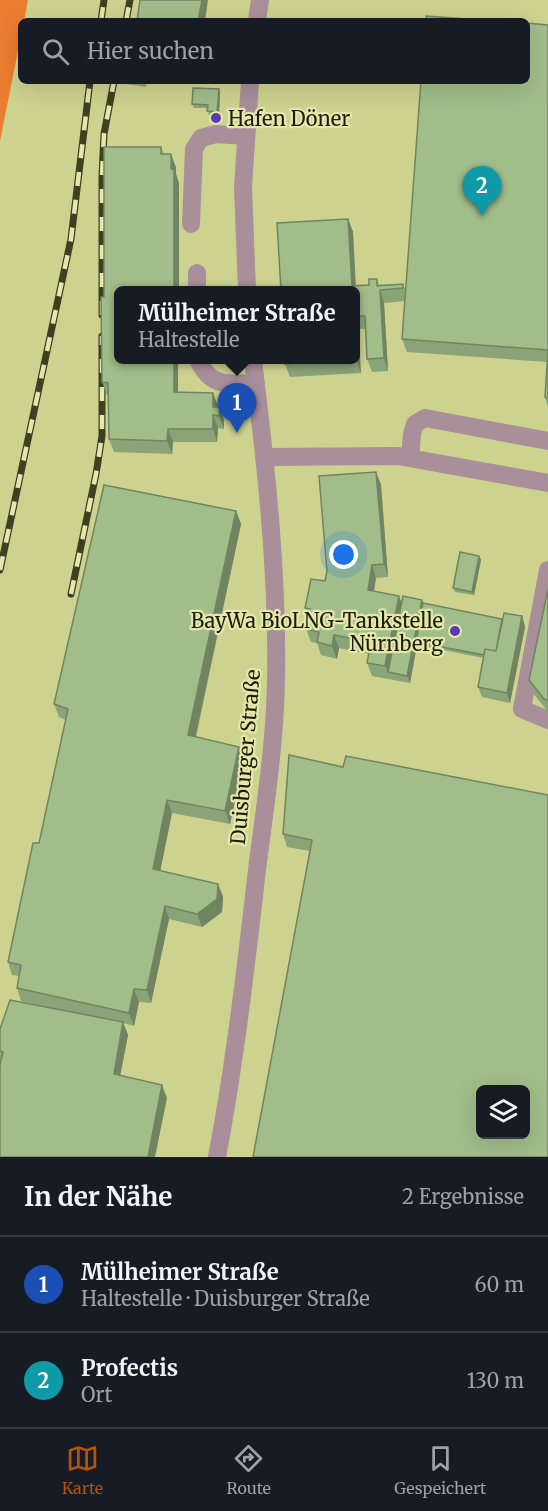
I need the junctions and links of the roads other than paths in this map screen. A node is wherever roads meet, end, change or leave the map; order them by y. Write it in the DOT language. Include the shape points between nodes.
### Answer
graph roads {
  1 [pos="260,0"];
  2 [pos="257,18"];
  3 [pos="250,84"];
  4 [pos="246,136"];
  5 [pos="191,224"];
  6 [pos="248,286"];
  7 [pos="200,364"];
  8 [pos="254,364"];
  9 [pos="256,383"];
  10 [pos="548,441"];
  11 [pos="265,457"];
  12 [pos="410,458"];
  13 [pos="548,483"];
  14 [pos="548,570"];
  15 [pos="548,720"];
  16 [pos="218,1157"];
  1 -- 2 [label="street"];
  3 -- 4 [label="street"];
  4 -- 5 [label="street" via="216,134 201,138 194,149"];
  4 -- 6 [label="street" via="243,206"];
  7 -- 9 [label="street" via="213,380"];
  8 -- 9 [label="street, Duisburger Straße"];
  9 -- 11 [label="street, Duisburger Straße"];
  10 -- 12 [label="street" via="425,418 415,424"];
  11 -- 12 [label="street"];
  11 -- 16 [label="street, Duisburger Straße" via="273,541 276,681 246,970"];
  12 -- 13 [label="street"];
  14 -- 15 [label="street" via="522,709"];
}
